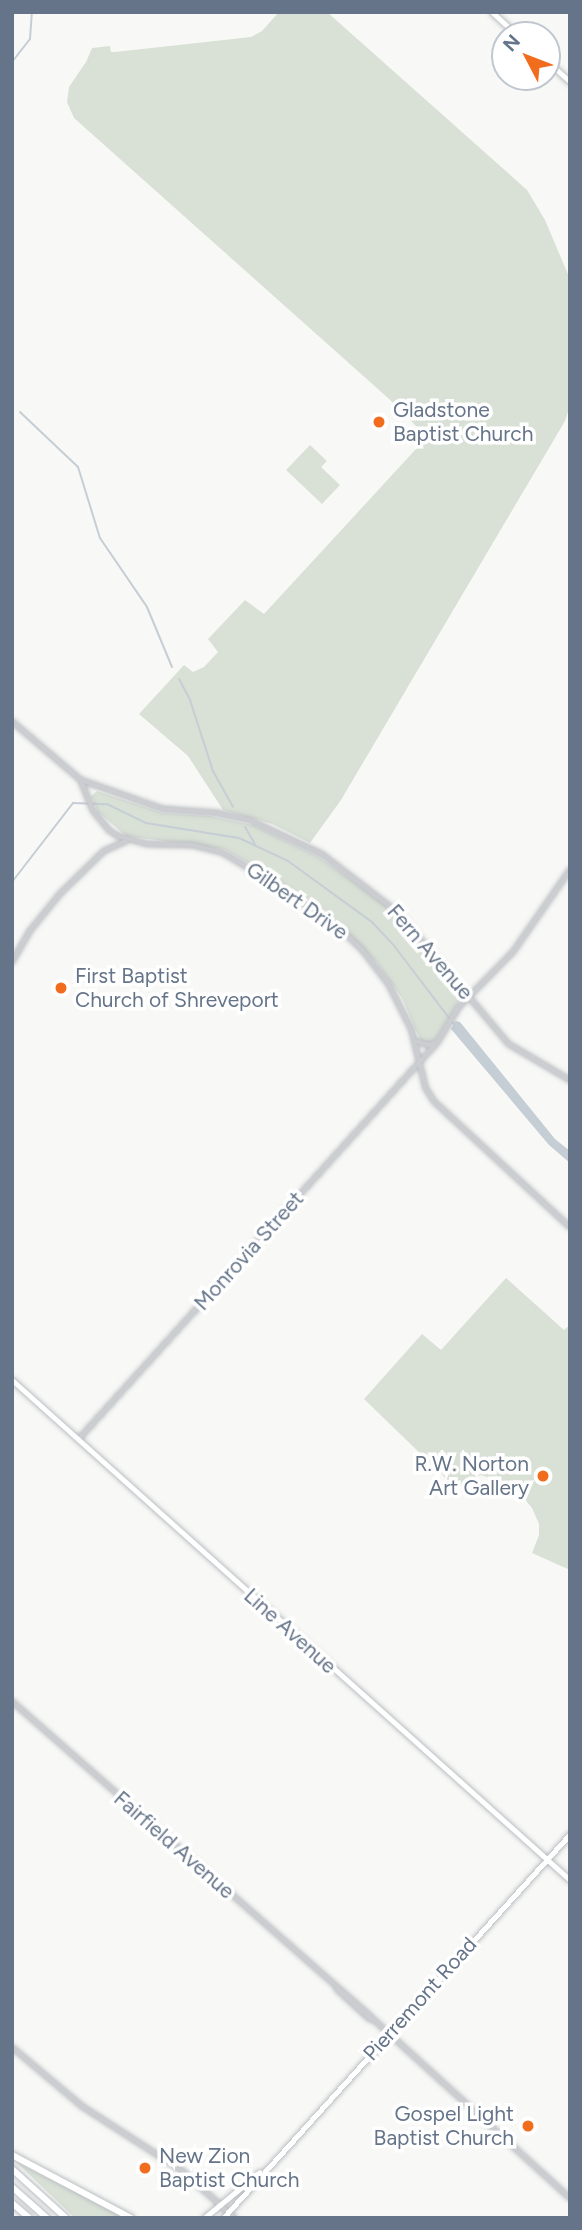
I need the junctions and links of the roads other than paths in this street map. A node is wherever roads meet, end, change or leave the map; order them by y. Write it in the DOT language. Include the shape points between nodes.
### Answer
graph roads {
  1 [pos="12,721"];
  2 [pos="81,780"];
  3 [pos="128,840"];
  4 [pos="570,870"];
  5 [pos="12,962"];
  6 [pos="468,997"];
  7 [pos="415,1040"];
  8 [pos="437,1043"];
  9 [pos="420,1061"];
  10 [pos="570,1080"];
  11 [pos="570,1227"];
  12 [pos="12,1380"];
  13 [pos="78,1440"];
  14 [pos="12,1701"];
  15 [pos="570,1834"];
  16 [pos="547,1859"];
  17 [pos="570,1880"];
  18 [pos="388,2035"];
  19 [pos="12,2047"];
  20 [pos="12,2155"];
  21 [pos="271,2163"];
  22 [pos="12,2169"];
  23 [pos="12,2187"];
  24 [pos="570,2198"];
  25 [pos="12,2203"];
  26 [pos="222,2206"];
  27 [pos="229,2212"];
  28 [pos="29,2218"];
  29 [pos="47,2218"];
  30 [pos="66,2218"];
  31 [pos="131,2218"];
  32 [pos="204,2218"];
  33 [pos="223,2218"];
  34 [pos="235,2218"];
  1 -- 2 [label="street"];
  2 -- 3 [label="street" via="108,830"];
  2 -- 6 [label="street, Fern Avenue" via="163,809 250,820 311,848 391,905"];
  3 -- 5 [label="street" via="104,851 60,894"];
  3 -- 7 [label="street, Gilbert Drive" via="222,852 331,921 362,949 389,984"];
  4 -- 6 [label="street, Monrovia Street" via="513,953"];
  6 -- 8 [label="street, Monrovia Street"];
  6 -- 10 [label="street, Fern Avenue" via="514,1048"];
  7 -- 8 [label="street"];
  7 -- 9 [label="street, Gilbert Drive"];
  8 -- 9 [label="street, Monrovia Street"];
  9 -- 11 [label="street, Gilbert Drive" via="434,1101"];
  9 -- 13 [label="street, Monrovia Street"];
  12 -- 13 [label="main road, Line Avenue"];
  13 -- 16 [label="main road, Line Avenue"];
  14 -- 18 [label="street, Fairfield Avenue"];
  15 -- 16 [label="main road, Pierremont Road"];
  16 -- 17 [label="main road, Line Avenue"];
  16 -- 18 [label="main road, Pierremont Road"];
  18 -- 21 [label="main road, Pierremont Road"];
  18 -- 24 [label="street, Fairfield Avenue"];
  19 -- 26 [label="street" via="82,2106 175,2165"];
  20 -- 31 [label="highway"];
  21 -- 26 [label="main road, Pierremont Road"];
  21 -- 27 [label="main road, Pierremont Road"];
  22 -- 30 [label="highway"];
  23 -- 29 [label="highway"];
  25 -- 28 [label="highway"];
  26 -- 27 [label="street"];
  26 -- 32 [label="main road, Pierremont Road"];
  27 -- 33 [label="main road, Pierremont Road"];
  27 -- 34 [label="street"];
}
